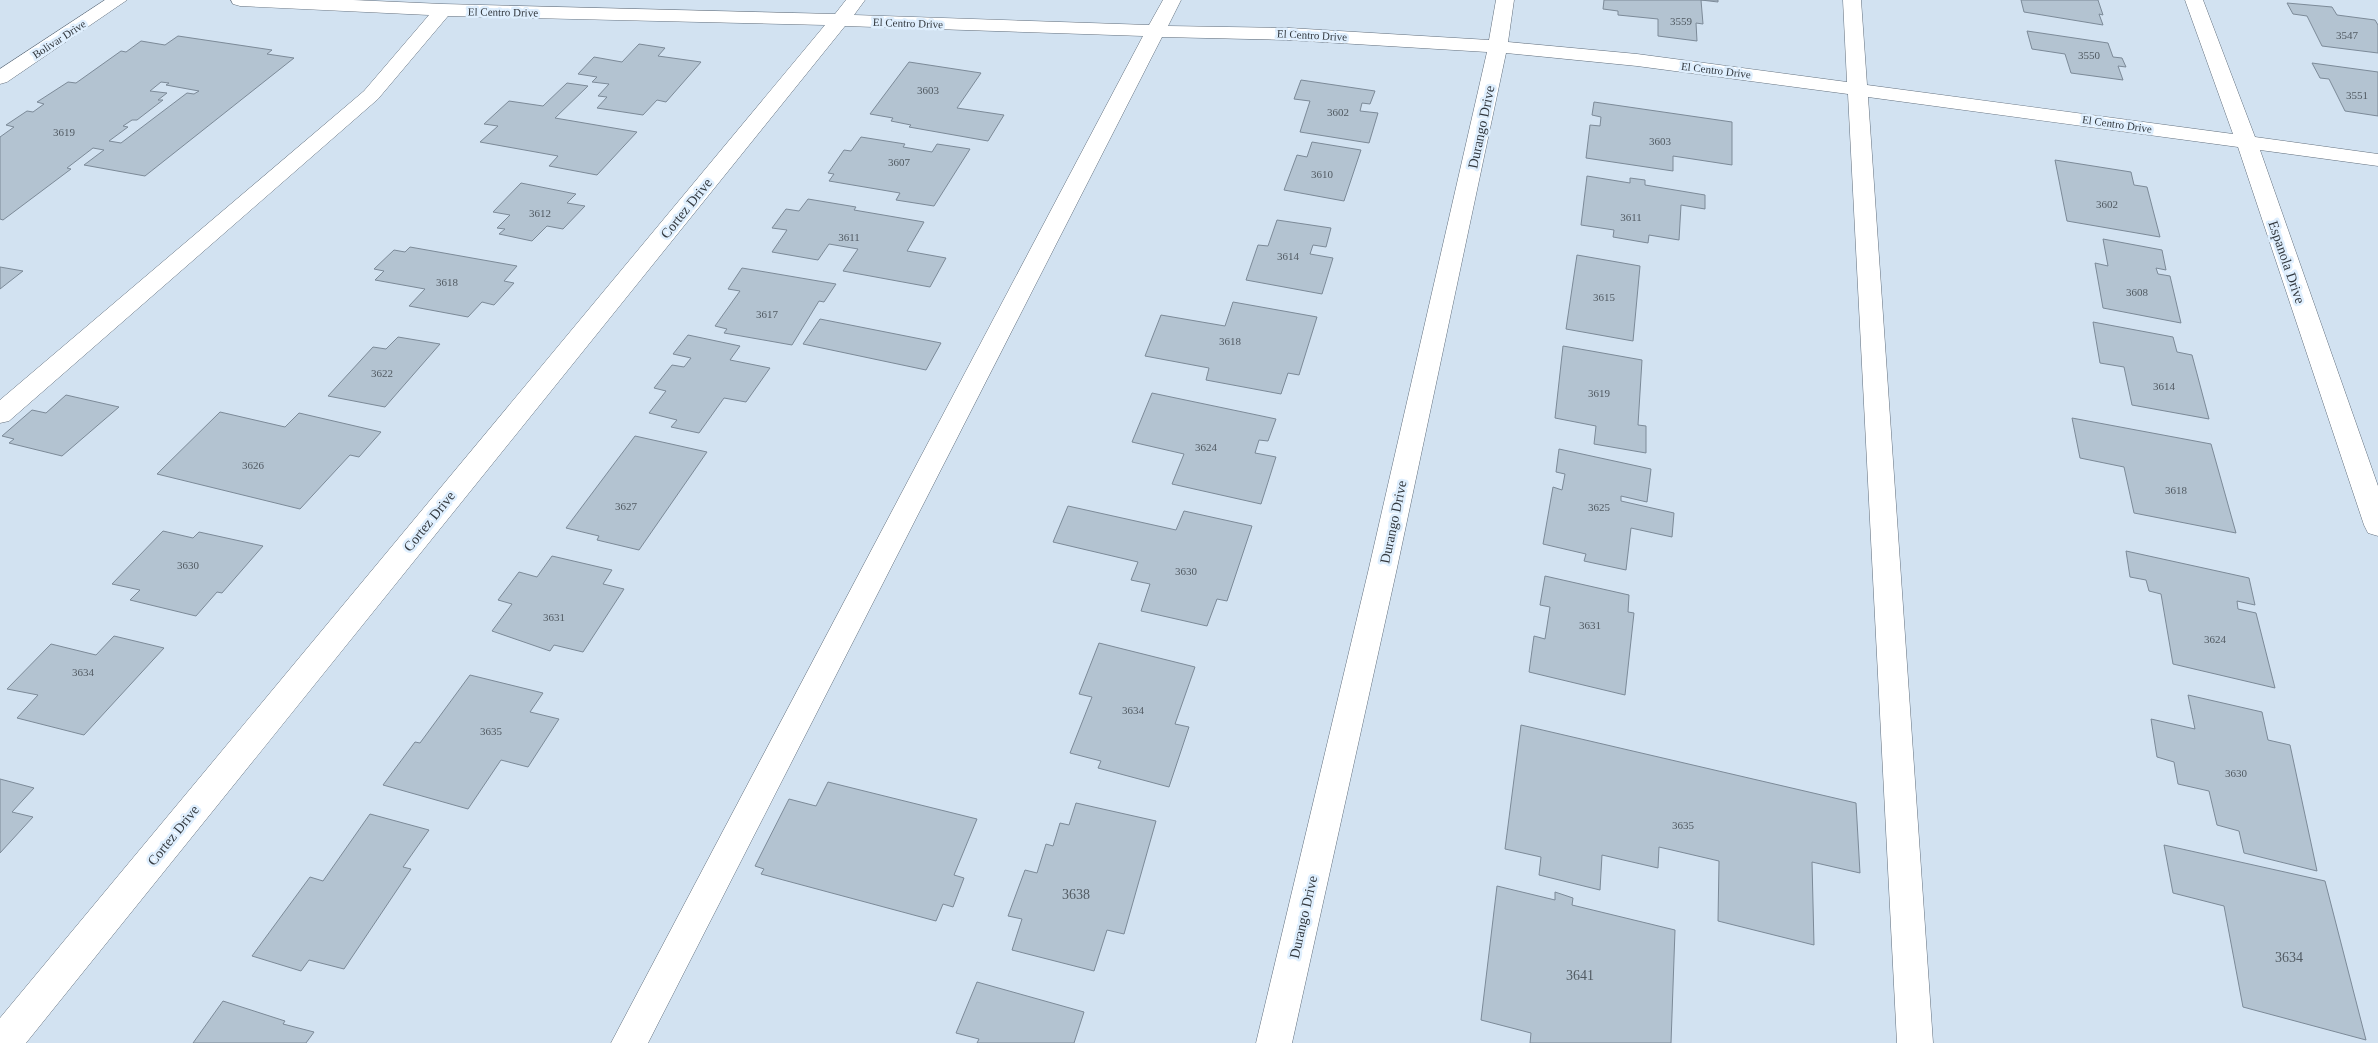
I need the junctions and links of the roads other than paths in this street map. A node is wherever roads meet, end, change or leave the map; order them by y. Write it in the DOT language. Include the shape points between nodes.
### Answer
graph roads {
  1 [pos="118,0"];
  2 [pos="240,0"];
  3 [pos="1172,0"];
  4 [pos="1505,0"];
  5 [pos="1852,0"];
  6 [pos="2194,0"];
  7 [pos="477,5"];
  8 [pos="443,10"];
  9 [pos="848,10"];
  10 [pos="1156,31"];
  11 [pos="1498,47"];
  12 [pos="0,78"];
  13 [pos="1856,88"];
  14 [pos="2246,141"];
  15 [pos="2378,160"];
  16 [pos="0,414"];
  17 [pos="2378,525"];
  18 [pos="3,1043"];
  19 [pos="629,1043"];
  20 [pos="1274,1043"];
  21 [pos="1914,1043"];
  1 -- 12 [label="street, Bolivar Drive"];
  2 -- 8 [label="street, El Centro Drive"];
  3 -- 10 [label="street"];
  4 -- 11 [label="street, Durango Drive"];
  5 -- 13 [label="street"];
  6 -- 14 [label="street, Espanola Drive"];
  7 -- 8 [label="street, El Centro Drive"];
  7 -- 9 [label="street, El Centro Drive"];
  8 -- 16 [label="street" via="371,95"];
  9 -- 10 [label="street, El Centro Drive"];
  9 -- 18 [label="street, Cortez Drive"];
  10 -- 11 [label="street, El Centro Drive" via="1288,34"];
  10 -- 19 [label="street"];
  11 -- 13 [label="street, El Centro Drive" via="1637,60"];
  11 -- 20 [label="street, Durango Drive"];
  13 -- 14 [label="street, El Centro Drive"];
  13 -- 21 [label="street"];
  14 -- 15 [label="street, El Centro Drive"];
  14 -- 17 [label="street, Espanola Drive"];
}
